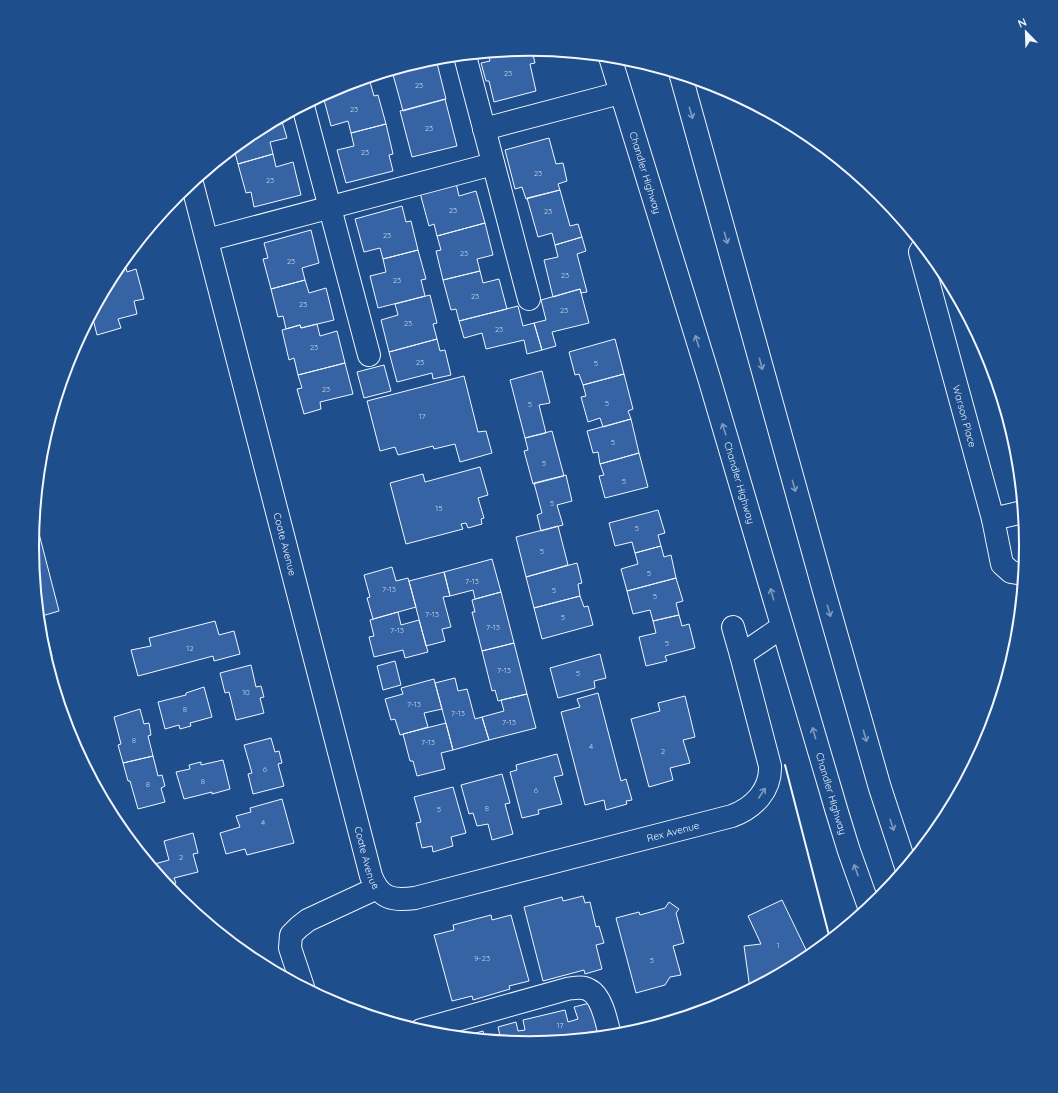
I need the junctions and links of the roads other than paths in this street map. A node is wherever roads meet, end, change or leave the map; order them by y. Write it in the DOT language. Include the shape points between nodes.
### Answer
graph roads {
  1 [pos="466,61"];
  2 [pos="612,64"];
  3 [pos="683,82"];
  4 [pos="620,93"];
  5 [pos="304,111"];
  6 [pos="484,129"];
  7 [pos="494,164"];
  8 [pos="194,190"];
  9 [pos="330,208"];
  10 [pos="207,240"];
  11 [pos="920,251"];
  12 [pos="529,299"];
  13 [pos="369,355"];
  14 [pos="1018,513"];
  15 [pos="993,519"];
  16 [pos="1018,573"];
  17 [pos="733,627"];
  18 [pos="782,627"];
  19 [pos="741,655"];
  20 [pos="904,861"];
  21 [pos="383,893"];
  22 [pos="867,900"];
  23 [pos="302,980"];
  24 [pos="432,1027"];
  25 [pos="608,1030"];
  1 -- 6 [label="main road"];
  2 -- 4 [label="main road, Chandler Highway"];
  3 -- 20 [label="main road, one-way" via="832,622"];
  4 -- 6 [label="main road"];
  18 -- 4 [label="main road, Chandler Highway, one-way"];
  5 -- 9 [label="main road"];
  6 -- 7 [label="main road"];
  7 -- 9 [label="main road"];
  7 -- 12 [label="main road"];
  8 -- 10 [label="main road, Coate Avenue"];
  9 -- 10 [label="main road"];
  9 -- 13 [label="main road"];
  10 -- 21 [label="main road, Coate Avenue" via="369,869"];
  11 -- 15 [label="main road, Warson Place"];
  14 -- 15 [label="main road"];
  15 -- 16 [label="main road, Warson Place" via="1002,564 1011,572"];
  17 -- 19 [label="main road, Rex Avenue"];
  18 -- 19 [label="main road"];
  22 -- 18 [label="main road, Chandler Highway, one-way" via="849,852"];
  21 -- 19 [label="main road, Rex Avenue, one-way" via="402,899 416,898 732,816 748,809 765,790 770,766"];
  21 -- 23 [label="main road" via="308,920 291,935 290,948"];
  24 -- 25 [label="main road" via="579,987 590,990 598,998"];
}
